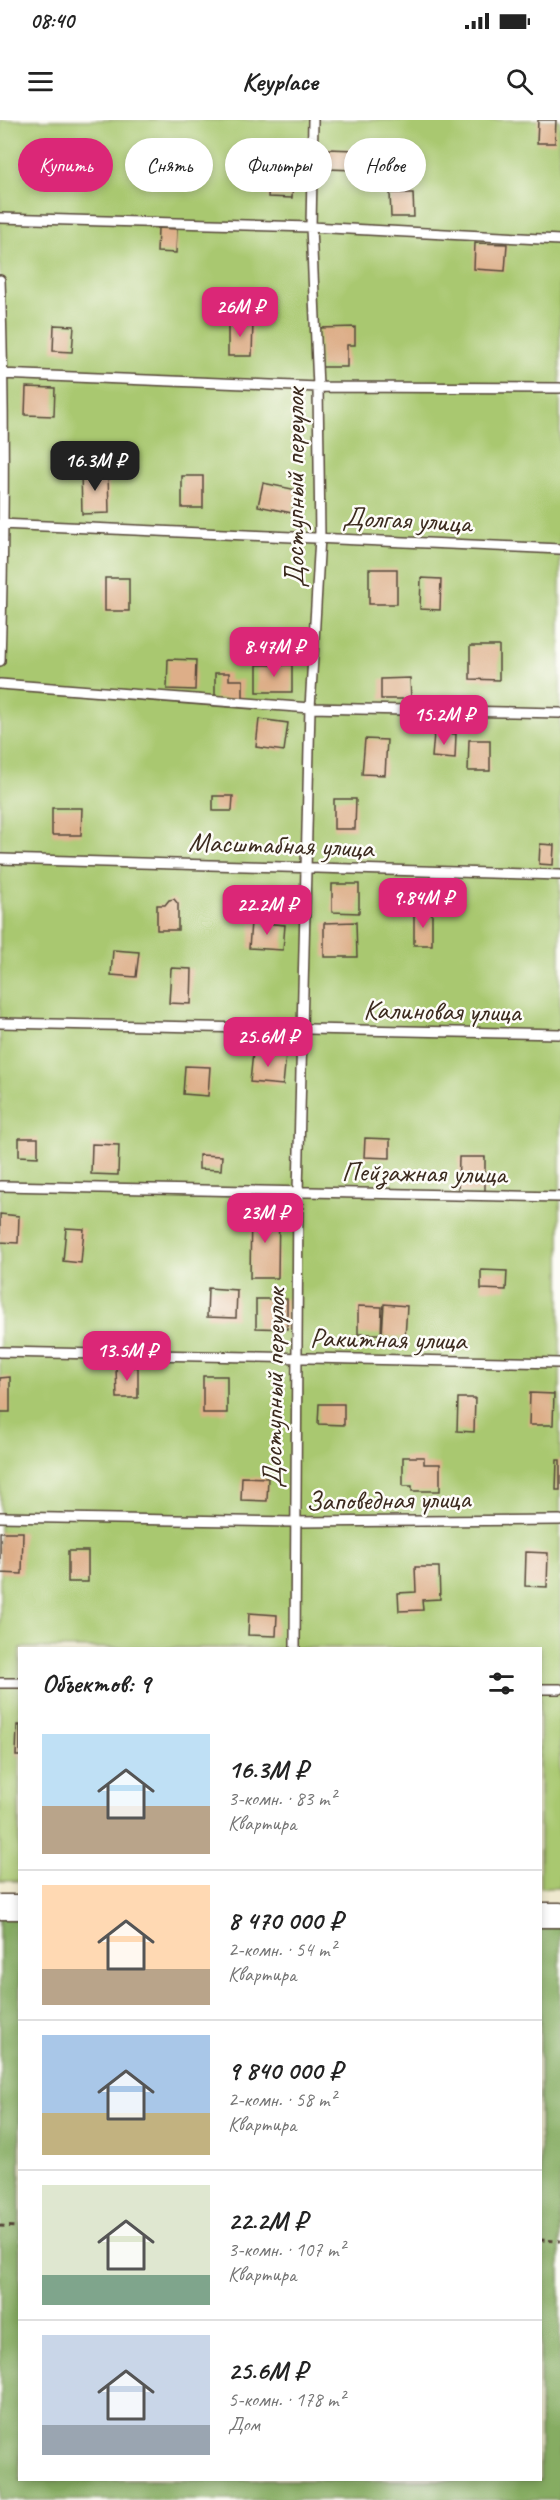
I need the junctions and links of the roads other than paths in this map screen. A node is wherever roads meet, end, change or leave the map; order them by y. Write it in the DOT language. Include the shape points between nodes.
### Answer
graph roads {
  1 [pos="313,120"];
  2 [pos="0,218"];
  3 [pos="311,227"];
  4 [pos="560,240"];
  5 [pos="0,280"];
  6 [pos="2,374"];
  7 [pos="318,387"];
  8 [pos="560,388"];
  9 [pos="2,524"];
  10 [pos="320,537"];
  11 [pos="560,549"];
  12 [pos="0,661"];
  13 [pos="0,684"];
  14 [pos="310,708"];
  15 [pos="560,713"];
  16 [pos="0,859"];
  17 [pos="306,867"];
  18 [pos="560,874"];
  19 [pos="0,1023"];
  20 [pos="303,1029"];
  21 [pos="560,1034"];
  22 [pos="0,1186"];
  23 [pos="298,1192"];
  24 [pos="560,1197"];
  25 [pos="0,1352"];
  26 [pos="297,1359"];
  27 [pos="560,1363"];
  28 [pos="0,1517"];
  29 [pos="560,1520"];
  30 [pos="294,1522"];
  31 [pos="295,1647"];
  32 [pos="0,1683"];
  33 [pos="18,1683"];
  34 [pos="542,1689"];
  35 [pos="560,1689"];
  36 [pos="0,1907"];
  37 [pos="18,1907"];
  38 [pos="542,1915"];
  39 [pos="560,1915"];
  1 -- 3 [label="lane, Доступный переулок"];
  2 -- 3 [label="lane"];
  3 -- 4 [label="lane"];
  3 -- 7 [label="lane, Доступный переулок"];
  5 -- 6 [label="lane"];
  6 -- 7 [label="lane"];
  6 -- 9 [label="lane"];
  7 -- 8 [label="lane"];
  7 -- 10 [label="lane, Доступный переулок"];
  9 -- 10 [label="lane, Долгая улица"];
  9 -- 12 [label="lane"];
  10 -- 11 [label="lane, Долгая улица"];
  10 -- 14 [label="lane, Доступный переулок"];
  13 -- 14 [label="lane"];
  14 -- 15 [label="lane"];
  14 -- 17 [label="lane, Доступный переулок"];
  16 -- 17 [label="lane, Масштабная улица"];
  17 -- 18 [label="lane, Масштабная улица"];
  17 -- 20 [label="lane, Доступный переулок"];
  19 -- 20 [label="lane, Калиновая улица"];
  20 -- 21 [label="lane, Калиновая улица"];
  20 -- 23 [label="lane, Доступный переулок"];
  22 -- 23 [label="lane, Пейзажная улица"];
  23 -- 24 [label="lane, Пейзажная улица"];
  23 -- 26 [label="lane, Доступный переулок"];
  25 -- 26 [label="lane, Ракитная улица"];
  26 -- 27 [label="lane, Ракитная улица"];
  26 -- 30 [label="lane, Доступный переулок"];
  28 -- 30 [label="lane, Заповедная улица"];
  29 -- 30 [label="lane, Заповедная улица"];
  30 -- 31 [label="lane, Доступный переулок"];
  32 -- 33 [label="lane"];
  34 -- 35 [label="lane"];
  36 -- 37 [label="street"];
  38 -- 39 [label="street"];
}
